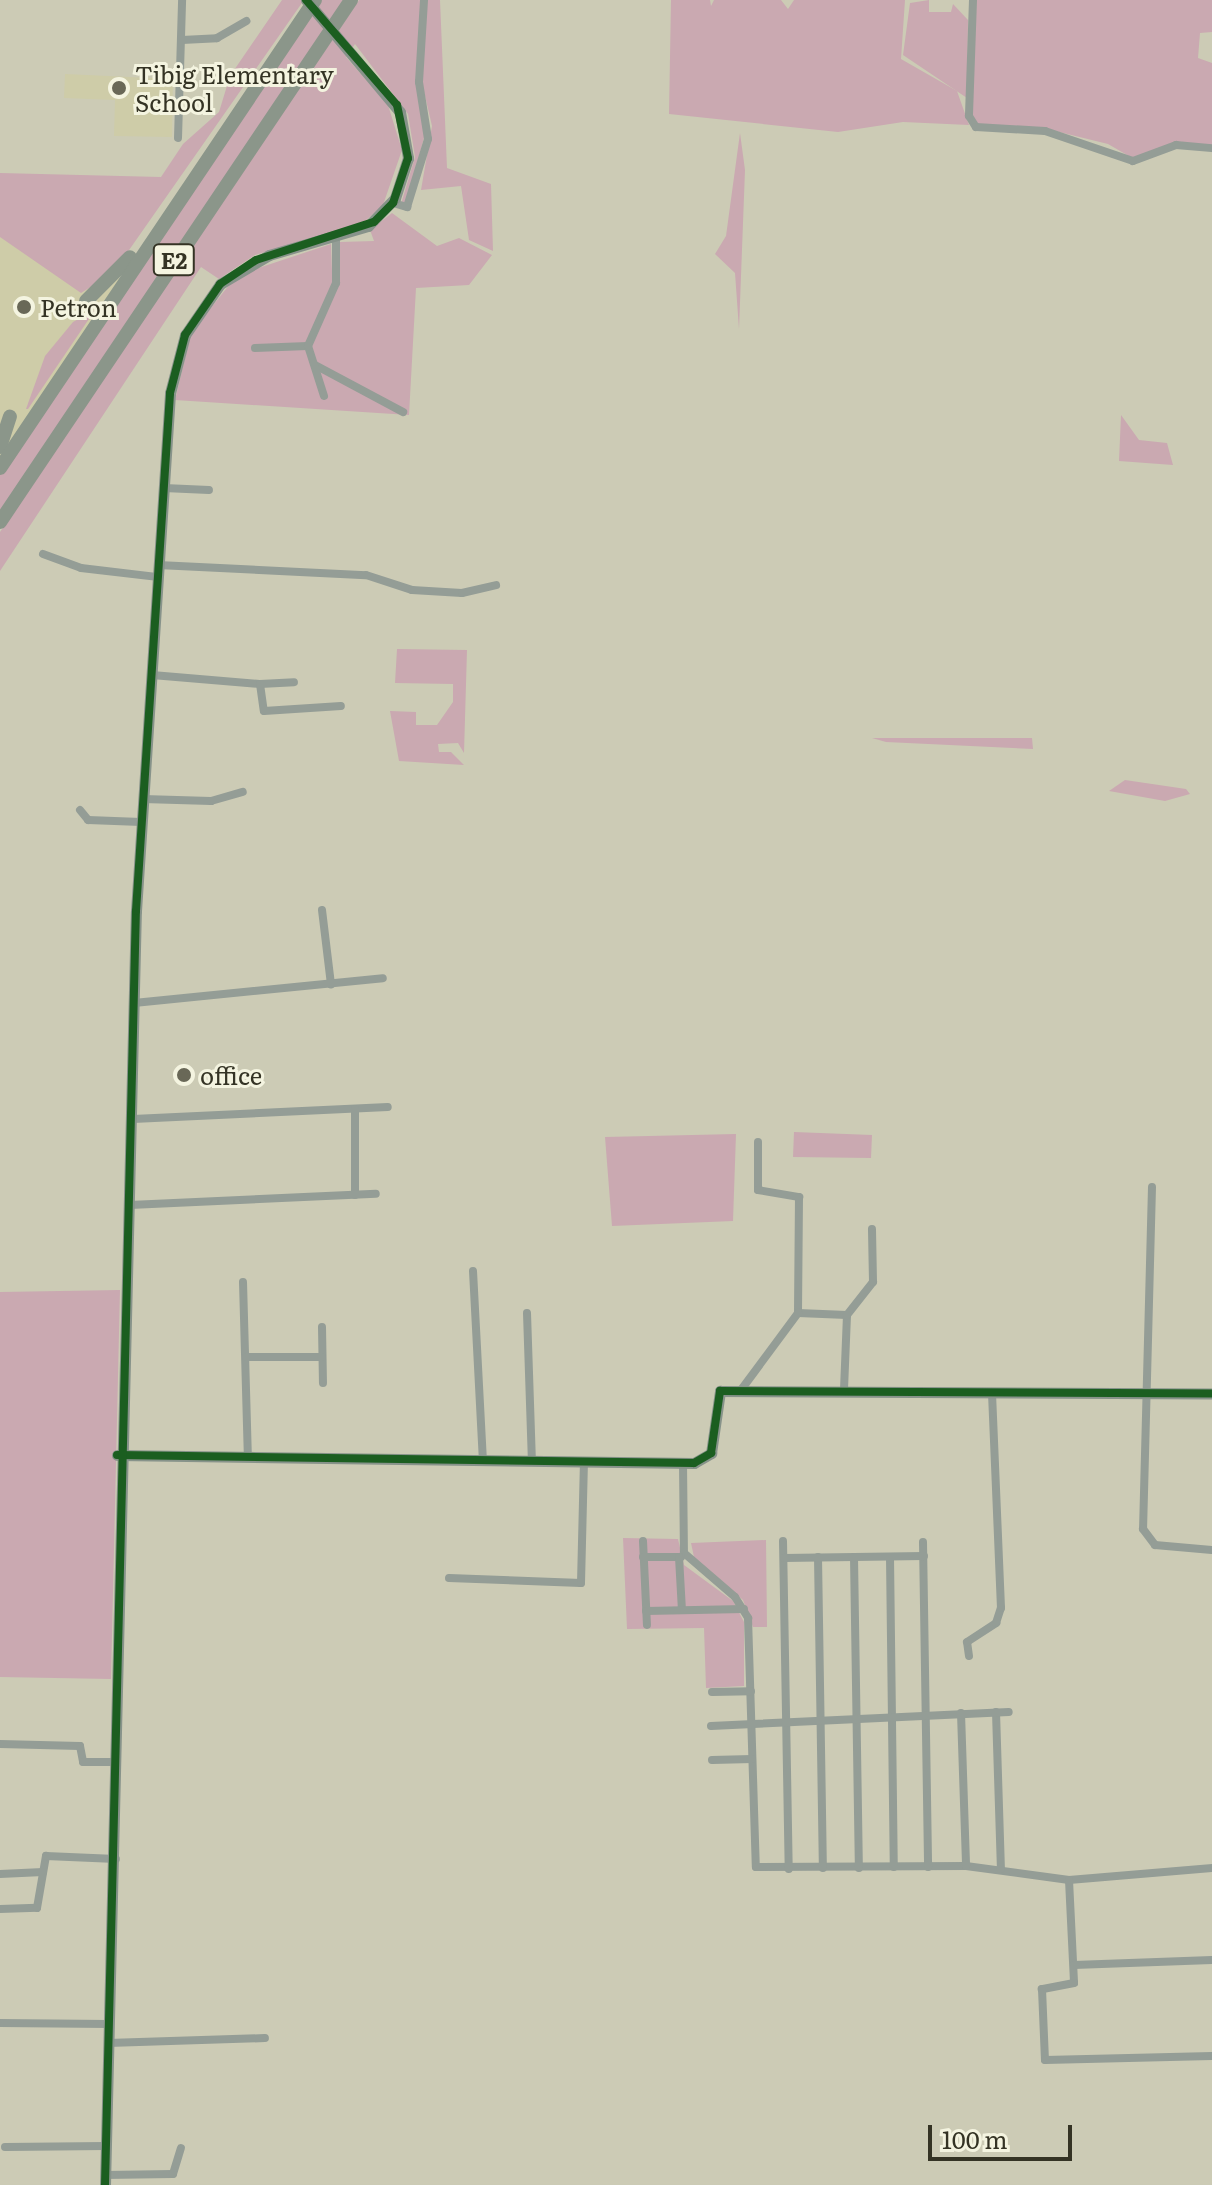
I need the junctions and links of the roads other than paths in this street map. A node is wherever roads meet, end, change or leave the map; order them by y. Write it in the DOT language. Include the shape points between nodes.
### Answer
graph roads {
  1 [pos="182,0"];
  2 [pos="306,0"];
  3 [pos="315,0"];
  4 [pos="351,0"];
  5 [pos="424,0"];
  6 [pos="973,0"];
  7 [pos="246,21"];
  8 [pos="182,40"];
  9 [pos="257,82"];
  10 [pos="178,138"];
  11 [pos="1212,148"];
  12 [pos="394,200"];
  13 [pos="336,236"];
  14 [pos="86,301"];
  15 [pos="308,346"];
  16 [pos="255,348"];
  17 [pos="315,365"];
  18 [pos="324,396"];
  19 [pos="403,412"];
  20 [pos="10,417"];
  21 [pos="0,447"];
  22 [pos="0,468"];
  23 [pos="164,488"];
  24 [pos="209,490"];
  25 [pos="0,522"];
  26 [pos="43,554"];
  27 [pos="158,571"];
  28 [pos="496,585"];
  29 [pos="152,675"];
  30 [pos="294,682"];
  31 [pos="260,684"];
  32 [pos="341,706"];
  33 [pos="243,792"];
  34 [pos="143,799"];
  35 [pos="80,810"];
  36 [pos="141,822"];
  37 [pos="322,910"];
  38 [pos="383,978"];
  39 [pos="331,984"];
  40 [pos="134,1003"];
  41 [pos="388,1107"];
  42 [pos="355,1109"];
  43 [pos="133,1119"];
  44 [pos="758,1142"];
  45 [pos="1152,1187"];
  46 [pos="376,1194"];
  47 [pos="355,1195"];
  48 [pos="130,1205"];
  49 [pos="872,1229"];
  50 [pos="473,1271"];
  51 [pos="243,1282"];
  52 [pos="527,1313"];
  53 [pos="798,1313"];
  54 [pos="847,1315"];
  55 [pos="322,1327"];
  56 [pos="246,1357"];
  57 [pos="322,1357"];
  58 [pos="323,1383"];
  59 [pos="741,1390"];
  60 [pos="844,1391"];
  61 [pos="992,1392"];
  62 [pos="1147,1393"];
  63 [pos="1212,1394"];
  64 [pos="117,1455"];
  65 [pos="248,1458"];
  66 [pos="532,1460"];
  67 [pos="483,1461"];
  68 [pos="584,1461"];
  69 [pos="683,1463"];
  70 [pos="643,1541"];
  71 [pos="783,1541"];
  72 [pos="923,1542"];
  73 [pos="1212,1550"];
  74 [pos="924,1556"];
  75 [pos="643,1557"];
  76 [pos="683,1557"];
  77 [pos="818,1557"];
  78 [pos="854,1557"];
  79 [pos="890,1557"];
  80 [pos="784,1558"];
  81 [pos="449,1578"];
  82 [pos="744,1609"];
  83 [pos="682,1610"];
  84 [pos="646,1611"];
  85 [pos="647,1625"];
  86 [pos="969,1656"];
  87 [pos="751,1691"];
  88 [pos="712,1692"];
  89 [pos="996,1712"];
  90 [pos="1009,1712"];
  91 [pos="961,1713"];
  92 [pos="926,1714"];
  93 [pos="891,1715"];
  94 [pos="858,1716"];
  95 [pos="822,1717"];
  96 [pos="787,1718"];
  97 [pos="752,1719"];
  98 [pos="711,1726"];
  99 [pos="0,1744"];
  100 [pos="752,1759"];
  101 [pos="712,1760"];
  102 [pos="116,1762"];
  103 [pos="117,1859"];
  104 [pos="966,1866"];
  105 [pos="894,1867"];
  106 [pos="928,1867"];
  107 [pos="823,1868"];
  108 [pos="859,1868"];
  109 [pos="1212,1868"];
  110 [pos="789,1869"];
  111 [pos="1001,1869"];
  112 [pos="43,1872"];
  113 [pos="0,1874"];
  114 [pos="1069,1880"];
  115 [pos="0,1909"];
  116 [pos="1212,1960"];
  117 [pos="1074,1965"];
  118 [pos="0,2023"];
  119 [pos="109,2024"];
  120 [pos="265,2038"];
  121 [pos="108,2043"];
  122 [pos="1212,2056"];
  123 [pos="106,2146"];
  124 [pos="5,2147"];
  125 [pos="181,2148"];
  126 [pos="105,2180"];
  1 -- 8 [label="street"];
  2 -- 12 [label="street, bridge" via="400,112 408,158"];
  3 -- 9 [label="highway, E2"];
  4 -- 25 [label="highway, E2"];
  5 -- 12 [label="street" via="419,82 428,139 408,205"];
  6 -- 11 [label="street" via="969,116 976,127 1045,131 1133,161 1176,145"];
  7 -- 8 [label="street" via="217,38"];
  8 -- 10 [label="street"];
  9 -- 14 [label="highway" via="217,127 117,274"];
  9 -- 22 [label="highway, E2"];
  12 -- 13 [label="street" via="374,222"];
  13 -- 15 [label="street" via="336,283"];
  13 -- 23 [label="street" via="244,266 198,309 172,380"];
  15 -- 16 [label="street"];
  15 -- 17 [label="street"];
  17 -- 18 [label="street"];
  17 -- 19 [label="street"];
  20 -- 21 [label="highway"];
  23 -- 24 [label="street"];
  23 -- 27 [label="street"];
  26 -- 27 [label="street" via="81,568"];
  27 -- 28 [label="street" via="366,575 412,590 462,593"];
  27 -- 29 [label="street"];
  29 -- 31 [label="street"];
  29 -- 34 [label="street"];
  30 -- 31 [label="street"];
  31 -- 32 [label="street" via="262,711"];
  33 -- 34 [label="street" via="211,801"];
  34 -- 36 [label="street"];
  35 -- 36 [label="street" via="88,820"];
  36 -- 40 [label="street"];
  37 -- 39 [label="street"];
  38 -- 39 [label="street"];
  39 -- 40 [label="street"];
  40 -- 43 [label="street"];
  41 -- 42 [label="street"];
  42 -- 43 [label="street"];
  42 -- 47 [label="street"];
  43 -- 48 [label="street"];
  44 -- 53 [label="street" via="758,1190 799,1197"];
  45 -- 62 [label="street"];
  46 -- 47 [label="street"];
  47 -- 48 [label="street"];
  48 -- 64 [label="street"];
  49 -- 54 [label="street" via="873,1282"];
  50 -- 67 [label="street"];
  51 -- 56 [label="street"];
  52 -- 66 [label="street"];
  53 -- 54 [label="street"];
  53 -- 59 [label="street" via="779,1330"];
  54 -- 60 [label="street"];
  55 -- 57 [label="street"];
  56 -- 57 [label="street"];
  56 -- 65 [label="street"];
  57 -- 58 [label="street"];
  59 -- 60 [label="street"];
  59 -- 69 [label="street" via="715,1394 711,1453"];
  60 -- 61 [label="street"];
  61 -- 62 [label="street"];
  61 -- 86 [label="street" via="1001,1608 996,1623 967,1642"];
  62 -- 63 [label="street"];
  62 -- 73 [label="street" via="1143,1529 1155,1545"];
  64 -- 65 [label="street"];
  64 -- 102 [label="street"];
  65 -- 67 [label="street"];
  66 -- 67 [label="street"];
  66 -- 68 [label="street"];
  68 -- 69 [label="street"];
  68 -- 81 [label="street" via="581,1583"];
  69 -- 76 [label="street"];
  70 -- 75 [label="street"];
  71 -- 80 [label="street"];
  72 -- 74 [label="street"];
  74 -- 79 [label="street"];
  74 -- 92 [label="street"];
  75 -- 76 [label="street"];
  75 -- 84 [label="street"];
  76 -- 82 [label="street"];
  76 -- 83 [label="street"];
  77 -- 78 [label="street"];
  77 -- 80 [label="street"];
  77 -- 95 [label="street"];
  78 -- 79 [label="street"];
  78 -- 94 [label="street"];
  79 -- 93 [label="street"];
  80 -- 96 [label="street"];
  82 -- 83 [label="street"];
  82 -- 87 [label="street"];
  83 -- 84 [label="street"];
  84 -- 85 [label="street"];
  87 -- 88 [label="street"];
  87 -- 97 [label="street"];
  89 -- 90 [label="street"];
  89 -- 91 [label="street"];
  89 -- 111 [label="street"];
  91 -- 92 [label="street"];
  91 -- 104 [label="street"];
  92 -- 93 [label="street"];
  92 -- 106 [label="street"];
  93 -- 94 [label="street"];
  93 -- 105 [label="street"];
  94 -- 95 [label="street"];
  94 -- 108 [label="street"];
  95 -- 96 [label="street"];
  95 -- 107 [label="street"];
  96 -- 97 [label="street"];
  96 -- 110 [label="street"];
  97 -- 98 [label="street"];
  97 -- 100 [label="street"];
  99 -- 102 [label="street" via="80,1746 83,1762"];
  100 -- 101 [label="street"];
  100 -- 110 [label="street" via="754,1865"];
  102 -- 103 [label="street"];
  103 -- 112 [label="street" via="46,1856"];
  103 -- 119 [label="street"];
  104 -- 106 [label="street"];
  104 -- 111 [label="street"];
  105 -- 106 [label="street"];
  105 -- 108 [label="street"];
  107 -- 108 [label="street"];
  107 -- 110 [label="street"];
  109 -- 114 [label="street"];
  111 -- 114 [label="street"];
  112 -- 113 [label="street"];
  112 -- 115 [label="street" via="37,1908"];
  114 -- 117 [label="street"];
  116 -- 117 [label="street"];
  117 -- 122 [label="street" via="1074,1983 1042,1989 1047,2061"];
  118 -- 119 [label="street"];
  119 -- 121 [label="street"];
  120 -- 121 [label="street"];
  121 -- 123 [label="street"];
  123 -- 124 [label="street"];
  123 -- 126 [label="street"];
  125 -- 126 [label="street" via="173,2174"];
}
